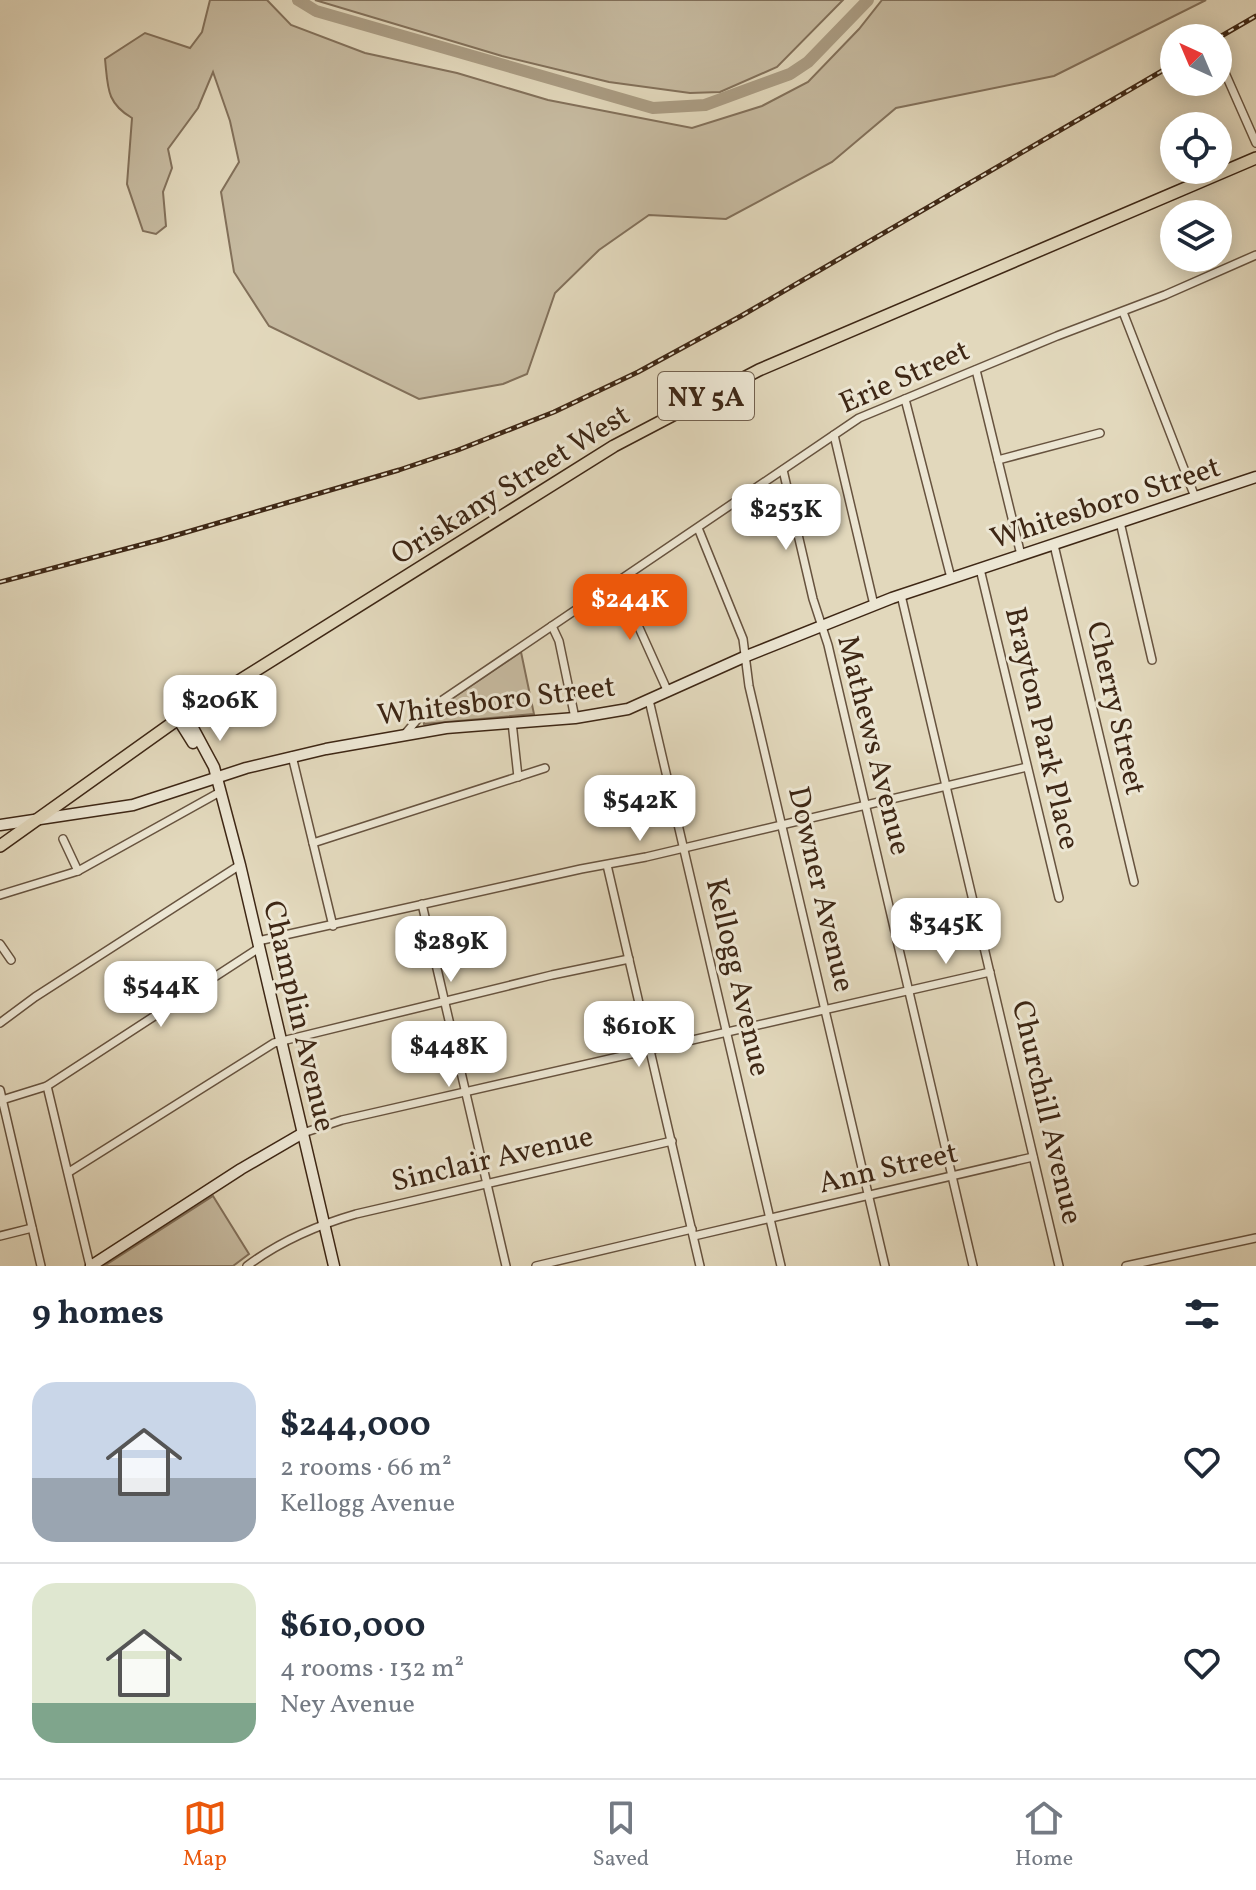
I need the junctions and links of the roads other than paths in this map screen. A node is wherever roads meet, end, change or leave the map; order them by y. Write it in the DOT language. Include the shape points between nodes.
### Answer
graph roads {
  1 [pos="1232,89"];
  2 [pos="1256,143"];
  3 [pos="1256,158"];
  4 [pos="1256,255"];
  5 [pos="1123,312"];
  6 [pos="976,370"];
  7 [pos="905,399"];
  8 [pos="1100,433"];
  9 [pos="834,435"];
  10 [pos="998,460"];
  11 [pos="783,470"];
  12 [pos="1256,477"];
  13 [pos="1195,497"];
  14 [pos="1120,522"];
  15 [pos="698,528"];
  16 [pos="1054,545"];
  17 [pos="1021,555"];
  18 [pos="980,569"];
  19 [pos="951,578"];
  20 [pos="618,581"];
  21 [pos="901,595"];
  22 [pos="874,605"];
  23 [pos="552,626"];
  24 [pos="821,626"];
  25 [pos="744,657"];
  26 [pos="1152,660"];
  27 [pos="668,692"];
  28 [pos="649,700"];
  29 [pos="195,708"];
  30 [pos="575,718"];
  31 [pos="178,719"];
  32 [pos="512,722"];
  33 [pos="405,734"];
  34 [pos="292,756"];
  35 [pos="1027,767"];
  36 [pos="545,768"];
  37 [pos="216,777"];
  38 [pos="518,777"];
  39 [pos="947,787"];
  40 [pos="220,792"];
  41 [pos="866,805"];
  42 [pos="43,817"];
  43 [pos="0,825"];
  44 [pos="782,825"];
  45 [pos="63,839"];
  46 [pos="313,843"];
  47 [pos="0,846"];
  48 [pos="684,849"];
  49 [pos="240,865"];
  50 [pos="607,865"];
  51 [pos="78,871"];
  52 [pos="1134,882"];
  53 [pos="0,895"];
  54 [pos="1059,898"];
  55 [pos="422,904"];
  56 [pos="333,926"];
  57 [pos="0,944"];
  58 [pos="259,945"];
  59 [pos="629,959"];
  60 [pos="11,960"];
  61 [pos="990,972"];
  62 [pos="908,990"];
  63 [pos="444,1001"];
  64 [pos="826,1010"];
  65 [pos="0,1023"];
  66 [pos="727,1034"];
  67 [pos="281,1041"];
  68 [pos="650,1049"];
  69 [pos="47,1086"];
  70 [pos="0,1090"];
  71 [pos="466,1092"];
  72 [pos="2,1100"];
  73 [pos="303,1133"];
  74 [pos="672,1141"];
  75 [pos="1033,1157"];
  76 [pos="69,1172"];
  77 [pos="952,1177"];
  78 [pos="487,1184"];
  79 [pos="868,1195"];
  80 [pos="770,1220"];
  81 [pos="324,1224"];
  82 [pos="32,1228"];
  83 [pos="693,1232"];
  84 [pos="0,1236"];
  85 [pos="1256,1238"];
  86 [pos="41,1266"];
  87 [pos="91,1266"];
  88 [pos="247,1266"];
  89 [pos="334,1266"];
  90 [pos="506,1266"];
  91 [pos="536,1266"];
  92 [pos="700,1266"];
  93 [pos="781,1266"];
  94 [pos="885,1266"];
  95 [pos="973,1266"];
  96 [pos="1059,1266"];
  97 [pos="1126,1266"];
  1 -- 2 [label="street"];
  3 -- 29 [label="main road, Oriskany Street West / NY 5A" via="809,348 676,411"];
  4 -- 5 [label="street, Erie Street"];
  5 -- 6 [label="street, Erie Street"];
  5 -- 13 [label="street"];
  6 -- 7 [label="street, Erie Street"];
  6 -- 10 [label="street"];
  7 -- 9 [label="street, Erie Street"];
  7 -- 19 [label="street"];
  8 -- 10 [label="street"];
  9 -- 11 [label="street, Erie Street"];
  9 -- 22 [label="street"];
  10 -- 17 [label="street"];
  11 -- 15 [label="street, Erie Street"];
  11 -- 24 [label="street, Mathews Avenue"];
  12 -- 13 [label="street, Whitesboro Street"];
  13 -- 14 [label="street, Whitesboro Street"];
  14 -- 16 [label="street, Whitesboro Street"];
  14 -- 26 [label="street"];
  15 -- 20 [label="street, Erie Street"];
  15 -- 25 [label="street, Downer Avenue" via="743,639"];
  16 -- 17 [label="street, Whitesboro Street"];
  16 -- 52 [label="street, Cherry Street"];
  17 -- 18 [label="street, Whitesboro Street"];
  18 -- 19 [label="street, Whitesboro Street"];
  18 -- 35 [label="street, Brayton Park Place"];
  19 -- 21 [label="street, Whitesboro Street"];
  20 -- 23 [label="street, Erie Street"];
  20 -- 27 [label="street"];
  21 -- 22 [label="street, Whitesboro Street"];
  21 -- 39 [label="street, Churchill Avenue"];
  22 -- 24 [label="street, Whitesboro Street"];
  23 -- 30 [label="street"];
  23 -- 33 [label="street, Erie Street" via="422,714"];
  24 -- 25 [label="street, Whitesboro Street"];
  24 -- 41 [label="street, Mathews Avenue"];
  25 -- 27 [label="street, Whitesboro Street"];
  25 -- 44 [label="street, Downer Avenue"];
  27 -- 28 [label="street, Whitesboro Street"];
  28 -- 30 [label="street, Whitesboro Street"];
  28 -- 48 [label="street, Kellogg Avenue"];
  29 -- 31 [label="main road, Oriskany Street West / NY 5A"];
  29 -- 37 [label="street, Champlin Avenue" via="192,726"];
  30 -- 32 [label="street, Whitesboro Street"];
  31 -- 37 [label="street, Champlin Avenue"];
  31 -- 42 [label="main road, Oriskany Street West / NY 5A"];
  32 -- 33 [label="street, Whitesboro Street"];
  32 -- 38 [label="street"];
  33 -- 34 [label="street, Whitesboro Street"];
  34 -- 37 [label="street, Whitesboro Street"];
  34 -- 46 [label="street"];
  35 -- 39 [label="street"];
  35 -- 54 [label="street, Brayton Park Place"];
  36 -- 38 [label="street"];
  37 -- 40 [label="street, Champlin Avenue"];
  37 -- 42 [label="street, Whitesboro Street" via="133,805"];
  38 -- 46 [label="street"];
  39 -- 41 [label="street"];
  39 -- 61 [label="street, Churchill Avenue"];
  40 -- 49 [label="street, Champlin Avenue"];
  40 -- 51 [label="street"];
  41 -- 44 [label="street"];
  41 -- 62 [label="street, Mathews Avenue"];
  42 -- 43 [label="street, Whitesboro Street"];
  42 -- 47 [label="main road, NY 5A"];
  44 -- 48 [label="street"];
  44 -- 64 [label="street, Downer Avenue"];
  45 -- 51 [label="street"];
  46 -- 56 [label="street"];
  48 -- 50 [label="street"];
  48 -- 66 [label="street, Kellogg Avenue"];
  49 -- 58 [label="street, Champlin Avenue"];
  49 -- 65 [label="street"];
  50 -- 55 [label="street"];
  50 -- 59 [label="street"];
  51 -- 53 [label="street"];
  55 -- 56 [label="street"];
  55 -- 63 [label="street"];
  56 -- 58 [label="street"];
  57 -- 60 [label="street"];
  58 -- 67 [label="street, Champlin Avenue"];
  58 -- 69 [label="street"];
  59 -- 63 [label="street"];
  59 -- 68 [label="street"];
  61 -- 62 [label="street"];
  61 -- 75 [label="street, Churchill Avenue"];
  62 -- 64 [label="street"];
  62 -- 77 [label="street, Mathews Avenue"];
  63 -- 67 [label="street"];
  63 -- 71 [label="street"];
  64 -- 66 [label="street"];
  64 -- 79 [label="street, Downer Avenue"];
  66 -- 68 [label="street"];
  66 -- 80 [label="street, Kellogg Avenue"];
  67 -- 73 [label="street, Champlin Avenue"];
  67 -- 76 [label="street"];
  68 -- 71 [label="street"];
  68 -- 74 [label="street"];
  69 -- 72 [label="street"];
  69 -- 76 [label="street"];
  70 -- 72 [label="street"];
  71 -- 73 [label="street"];
  71 -- 78 [label="street"];
  72 -- 82 [label="street"];
  73 -- 81 [label="street, Champlin Avenue"];
  73 -- 87 [label="street"];
  74 -- 78 [label="street, Sinclair Avenue"];
  74 -- 83 [label="street"];
  75 -- 77 [label="street, Ann Street"];
  75 -- 96 [label="street, Churchill Avenue"];
  76 -- 87 [label="street"];
  77 -- 79 [label="street, Ann Street"];
  77 -- 95 [label="street, Mathews Avenue"];
  78 -- 81 [label="street, Sinclair Avenue"];
  78 -- 90 [label="street"];
  79 -- 80 [label="street, Ann Street"];
  79 -- 94 [label="street, Downer Avenue"];
  80 -- 83 [label="street, Ann Street"];
  80 -- 93 [label="street, Kellogg Avenue"];
  81 -- 88 [label="street, Sinclair Avenue"];
  81 -- 89 [label="street, Champlin Avenue"];
  82 -- 84 [label="street"];
  82 -- 86 [label="street"];
  83 -- 91 [label="street, Ann Street"];
  83 -- 92 [label="street"];
  85 -- 97 [label="street"];
}
